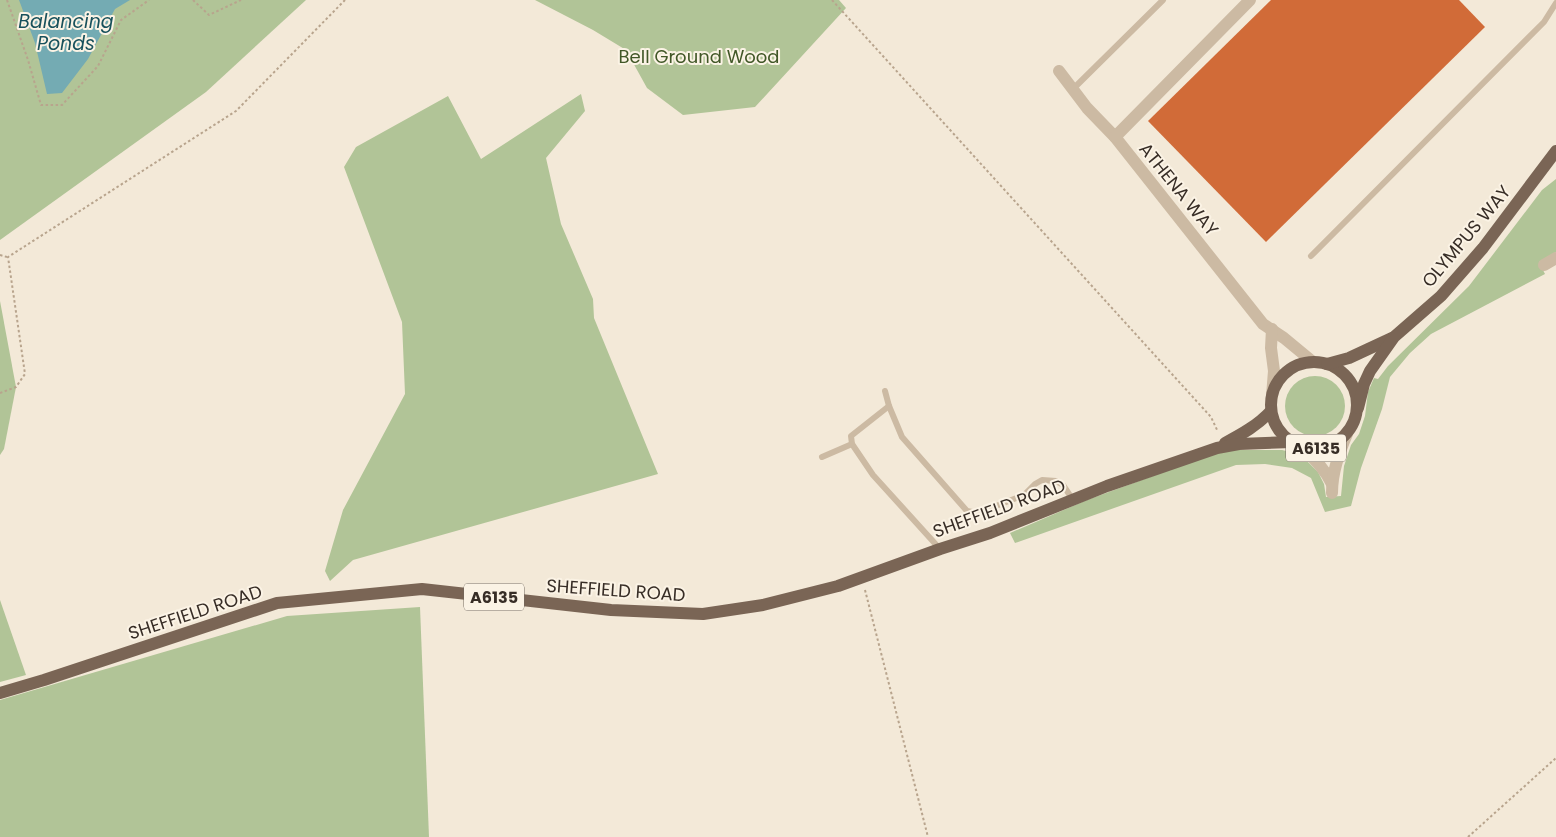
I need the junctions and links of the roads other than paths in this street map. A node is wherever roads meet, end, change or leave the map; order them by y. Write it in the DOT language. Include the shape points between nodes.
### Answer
graph roads {
  1 [pos="1164,0"];
  2 [pos="1250,0"];
  3 [pos="1556,3"];
  4 [pos="1059,70"];
  5 [pos="1073,89"];
  6 [pos="1115,138"];
  7 [pos="1556,151"];
  8 [pos="1311,256"];
  9 [pos="1272,329"];
  10 [pos="1394,337"];
  11 [pos="1313,362"];
  12 [pos="1327,364"];
  13 [pos="885,390"];
  14 [pos="1272,396"];
  15 [pos="889,406"];
  16 [pos="1358,408"];
  17 [pos="1271,411"];
  18 [pos="1346,434"];
  19 [pos="852,444"];
  20 [pos="1297,445"];
  21 [pos="1220,446"];
  22 [pos="822,457"];
  23 [pos="1073,500"];
  24 [pos="940,549"];
  25 [pos="0,693"];
  1 -- 5 [label="lane"];
  2 -- 6 [label="street"];
  3 -- 8 [label="lane" via="1544,22"];
  4 -- 5 [label="street, ATHENA WAY"];
  5 -- 6 [label="street, ATHENA WAY"];
  6 -- 9 [label="street, ATHENA WAY" via="1263,324"];
  7 -- 10 [label="main road, OLYMPUS WAY / A6135" via="1483,248 1441,296"];
  9 -- 11 [label="street, ATHENA WAY"];
  9 -- 14 [label="street"];
  10 -- 12 [label="main road, OLYMPUS WAY / A6135" via="1349,358"];
  10 -- 16 [label="main road, OLYMPUS WAY / A6135" via="1370,371"];
  11 -- 12 [label="main road, OLYMPUS WAY / A6135"];
  11 -- 14 [label="main road, OLYMPUS WAY / A6135" via="1299,364 1286,372"];
  12 -- 16 [label="main road, OLYMPUS WAY / A6135" via="1350,380"];
  13 -- 15 [label="lane"];
  14 -- 17 [label="main road, OLYMPUS WAY / A6135"];
  15 -- 19 [label="lane" via="851,436"];
  15 -- 23 [label="lane" via="902,437 967,511 978,514 1024,495 1042,480 1063,485"];
  16 -- 18 [label="main road, OLYMPUS WAY / A6135"];
  17 -- 20 [label="main road, OLYMPUS WAY / A6135" via="1282,434"];
  17 -- 21 [label="main road, SHEFFIELD ROAD / A6135" via="1262,421"];
  18 -- 20 [label="main road, A6135" via="1326,447 1314,449"];
  18 -- 20 [label="street" via="1332,488 1320,464"];
  19 -- 22 [label="lane"];
  19 -- 24 [label="lane" via="873,475"];
  20 -- 21 [label="main road, SHEFFIELD ROAD / A6135"];
  21 -- 23 [label="main road, SHEFFIELD ROAD / A6135"];
  23 -- 24 [label="main road, SHEFFIELD ROAD / A6135"];
  24 -- 25 [label="main road, SHEFFIELD ROAD / A6135" via="838,586 763,605 703,614 611,610 422,589 278,603"];
}
